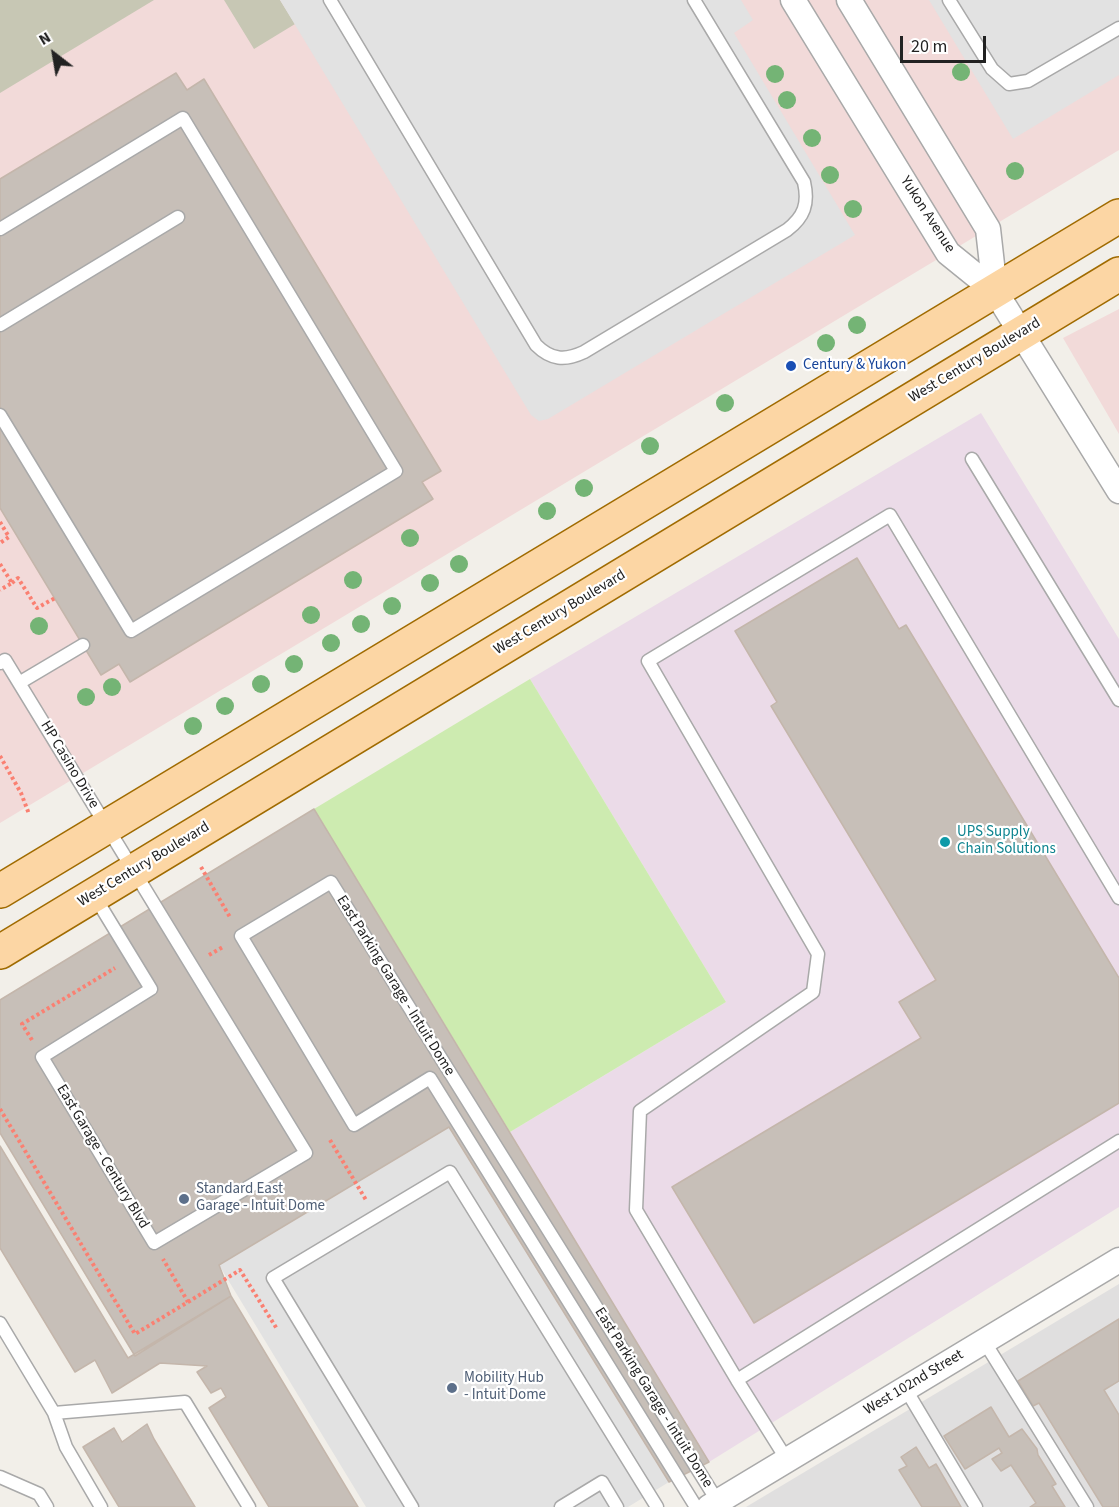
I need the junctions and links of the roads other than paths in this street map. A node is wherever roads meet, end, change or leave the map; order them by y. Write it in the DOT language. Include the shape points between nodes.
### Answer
graph roads {
  1 [pos="330,0"];
  2 [pos="694,0"];
  3 [pos="793,0"];
  4 [pos="849,0"];
  5 [pos="949,0"];
  6 [pos="1119,28"];
  7 [pos="1119,216"];
  8 [pos="178,217"];
  9 [pos="0,229"];
  10 [pos="1119,274"];
  11 [pos="995,291"];
  12 [pos="0,325"];
  13 [pos="1021,333"];
  14 [pos="0,415"];
  15 [pos="972,459"];
  16 [pos="1119,491"];
  17 [pos="83,645"];
  18 [pos="2,661"];
  19 [pos="19,683"];
  20 [pos="1119,700"];
  21 [pos="107,827"];
  22 [pos="134,871"];
  23 [pos="0,891"];
  24 [pos="94,895"];
  25 [pos="1119,898"];
  26 [pos="0,952"];
  27 [pos="1119,1141"];
  28 [pos="1119,1260"];
  29 [pos="0,1323"];
  30 [pos="984,1341"];
  31 [pos="737,1380"];
  32 [pos="905,1389"];
  33 [pos="54,1413"];
  34 [pos="787,1460"];
  35 [pos="0,1477"];
  36 [pos="708,1505"];
  37 [pos="47,1507"];
  38 [pos="101,1507"];
  39 [pos="249,1507"];
  40 [pos="412,1507"];
  41 [pos="561,1507"];
  42 [pos="617,1507"];
  43 [pos="657,1507"];
  44 [pos="976,1507"];
  45 [pos="1087,1507"];
  1 -- 2 [label="lane" via="536,345 546,355 559,359 584,352 787,230 805,210 808,198 804,182"];
  3 -- 11 [label="street, Yukon Avenue" via="948,253"];
  4 -- 11 [label="street" via="988,229"];
  5 -- 6 [label="lane" via="992,69 1009,84 1028,81"];
  7 -- 11 [label="main road"];
  8 -- 12 [label="lane"];
  9 -- 14 [label="lane" via="183,118 396,471 131,631"];
  10 -- 13 [label="main road, West Century Boulevard"];
  11 -- 13 [label="street"];
  11 -- 21 [label="main road"];
  13 -- 16 [label="street"];
  13 -- 22 [label="main road, West Century Boulevard"];
  15 -- 20 [label="lane"];
  17 -- 19 [label="lane"];
  18 -- 19 [label="lane, HP Casino Drive"];
  19 -- 21 [label="lane, HP Casino Drive"];
  21 -- 22 [label="lane, HP Casino Drive"];
  21 -- 23 [label="main road"];
  22 -- 24 [label="main road, West Century Boulevard"];
  22 -- 24 [label="lane, East Garage - Century Blvd" via="306,1153 154,1243 42,1057 151,989"];
  24 -- 26 [label="main road, West Century Boulevard"];
  25 -- 31 [label="lane" via="890,515 648,661 818,954 813,992 640,1111 636,1210"];
  27 -- 31 [label="lane"];
  28 -- 30 [label="street, West 102nd Street"];
  29 -- 33 [label="lane"];
  30 -- 32 [label="street, West 102nd Street"];
  30 -- 45 [label="lane"];
  31 -- 34 [label="lane"];
  32 -- 34 [label="street, West 102nd Street"];
  32 -- 44 [label="lane"];
  33 -- 38 [label="lane" via="66,1447"];
  33 -- 39 [label="lane" via="184,1402"];
  34 -- 36 [label="street, West 102nd Street"];
  35 -- 37 [label="lane" via="39,1494"];
  36 -- 36 [label="lane, East Parking Garage - Intuit Dome" via="331,882 241,936 354,1125 430,1078"];
  40 -- 43 [label="lane" via="273,1278 450,1172"];
  41 -- 42 [label="lane" via="602,1482"];
}
